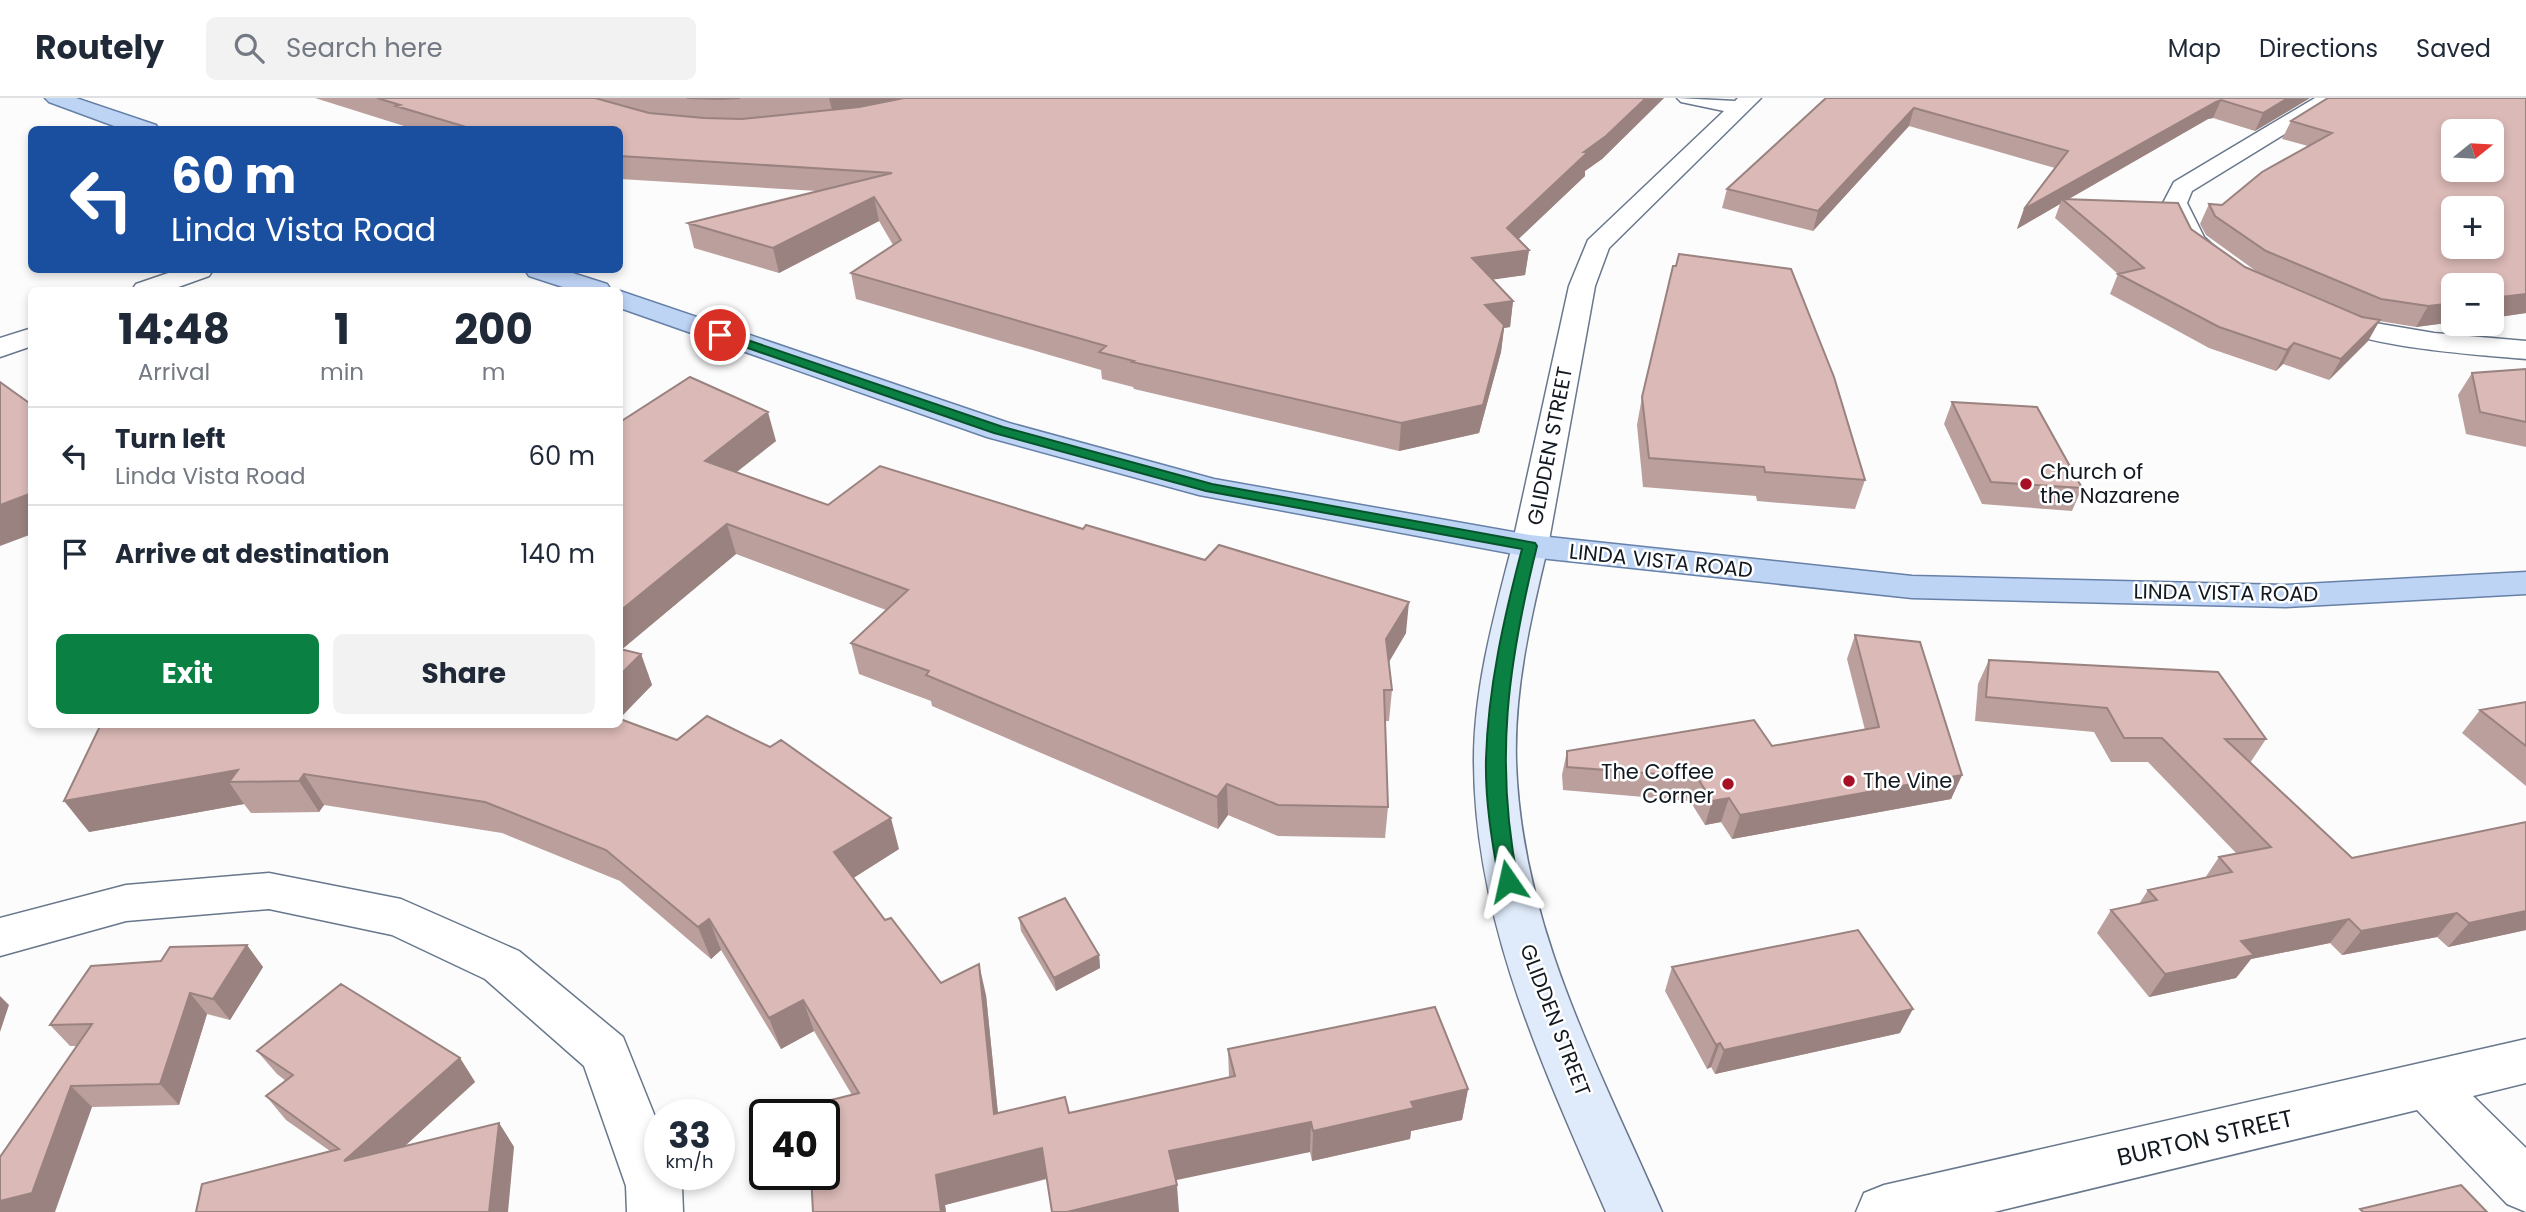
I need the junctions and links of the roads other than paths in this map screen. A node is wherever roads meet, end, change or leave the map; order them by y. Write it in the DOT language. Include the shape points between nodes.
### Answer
graph roads {
  1 [pos="56,98"];
  2 [pos="1688,98"];
  3 [pos="2330,98"];
  4 [pos="1745,103"];
  5 [pos="136,126"];
  6 [pos="2225,264"];
  7 [pos="192,273"];
  8 [pos="547,273"];
  9 [pos="154,287"];
  10 [pos="588,287"];
  11 [pos="623,300"];
  12 [pos="2298,301"];
  13 [pos="28,338"];
  14 [pos="0,348"];
  15 [pos="2526,350"];
  16 [pos="1530,546"];
  17 [pos="2526,583"];
  18 [pos="0,937"];
  19 [pos="2526,1061"];
  20 [pos="2428,1086"];
  21 [pos="2526,1186"];
  22 [pos="655,1212"];
  23 [pos="1634,1212"];
  24 [pos="1884,1212"];
  1 -- 5 [label="main road"];
  2 -- 4 [label="street"];
  3 -- 6 [label="street" via="2182,187 2175,203 2193,241"];
  4 -- 16 [label="street, GLIDDEN STREET" via="1597,245 1582,286"];
  7 -- 9 [label="street"];
  8 -- 10 [label="main road"];
  11 -- 16 [label="main road, LINDA VISTA ROAD" via="998,430 1211,488"];
  12 -- 15 [label="street" via="2362,329 2434,342"];
  13 -- 14 [label="street"];
  16 -- 17 [label="main road, LINDA VISTA ROAD" via="1912,587 2286,596"];
  16 -- 23 [label="street, GLIDDEN STREET" via="1502,679 1495,760 1501,841 1538,985"];
  18 -- 22 [label="street" via="125,903 269,891 401,918 502,965 605,1053 654,1186"];
  19 -- 20 [label="street, BURTON STREET"];
  20 -- 21 [label="street"];
  20 -- 24 [label="street, BURTON STREET"];
}
